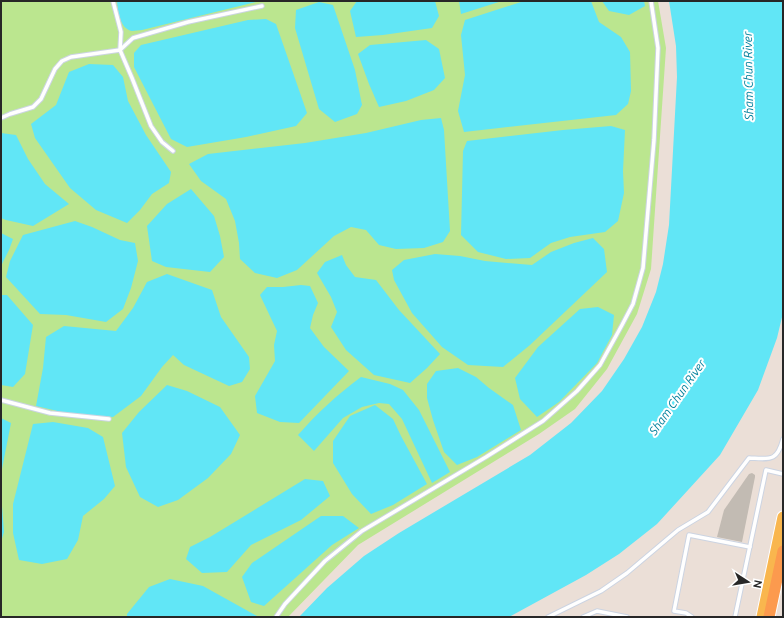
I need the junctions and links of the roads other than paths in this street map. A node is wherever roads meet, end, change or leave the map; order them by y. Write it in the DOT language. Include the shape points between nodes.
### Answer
graph roads {
  1 [pos="113,1"];
  2 [pos="651,1"];
  3 [pos="262,6"];
  4 [pos="120,50"];
  5 [pos="1,118"];
  6 [pos="173,151"];
  7 [pos="1,400"];
  8 [pos="109,419"];
  9 [pos="783,439"];
  10 [pos="783,474"];
  11 [pos="783,517"];
  12 [pos="750,547"];
  13 [pos="783,551"];
  14 [pos="783,590"];
  15 [pos="276,617"];
  16 [pos="548,617"];
  17 [pos="583,617"];
  18 [pos="627,617"];
  19 [pos="692,617"];
  20 [pos="735,617"];
  21 [pos="762,617"];
  22 [pos="769,617"];
  23 [pos="775,617"];
  1 -- 4 [label="lane" via="121,32"];
  2 -- 15 [label="lane" via="658,48 654,140 643,268 632,304 600,365 577,391 543,422 362,531 325,561"];
  3 -- 4 [label="lane" via="188,22 133,38"];
  4 -- 5 [label="lane" via="70,57 62,61 41,99 33,107"];
  4 -- 6 [label="lane" via="151,126 162,142"];
  7 -- 8 [label="lane" via="50,414"];
  9 -- 16 [label="lane" via="781,448 774,457 749,458 708,512 678,530 627,573 601,591"];
  10 -- 12 [label="lane" via="766,470"];
  11 -- 21 [label="main road"];
  12 -- 19 [label="lane" via="689,535 674,611"];
  12 -- 20 [label="lane"];
  13 -- 22 [label="highway"];
  14 -- 23 [label="highway"];
  17 -- 18 [label="lane" via="597,611"];
}
